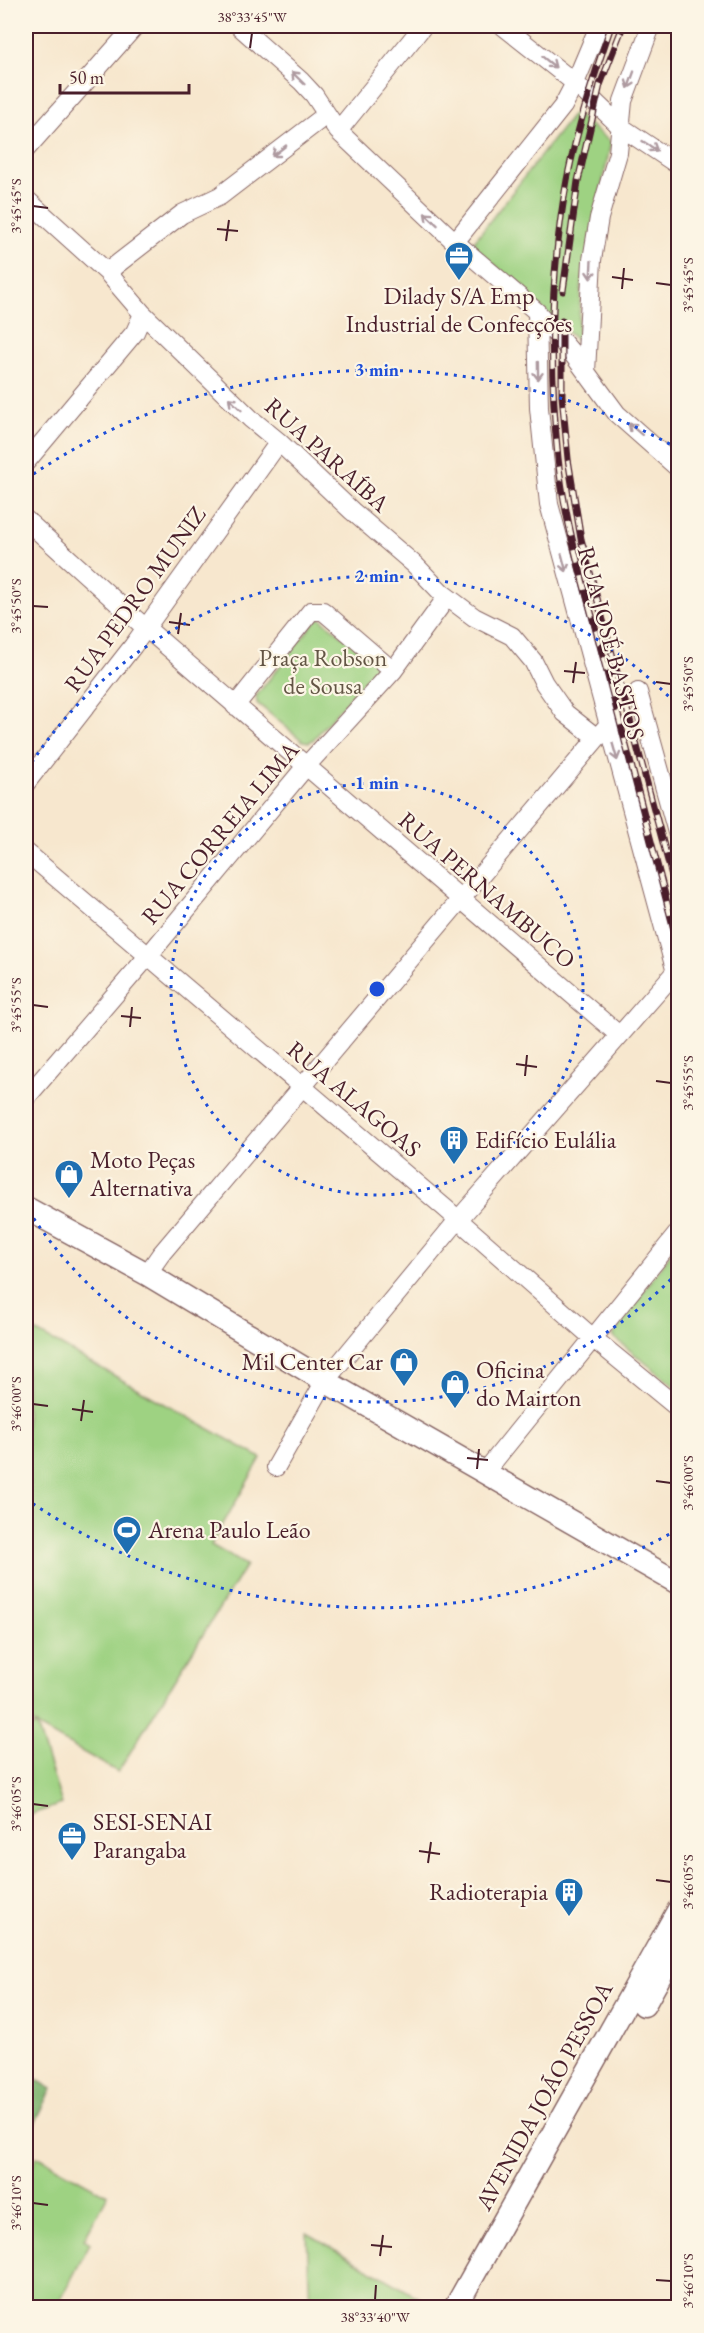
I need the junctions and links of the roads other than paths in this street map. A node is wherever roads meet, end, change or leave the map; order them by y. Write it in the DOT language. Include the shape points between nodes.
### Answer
graph roads {
  1 [pos="135,26"];
  2 [pos="423,26"];
  3 [pos="503,26"];
  4 [pos="599,26"];
  5 [pos="651,26"];
  6 [pos="244,27"];
  7 [pos="575,83"];
  8 [pos="326,115"];
  9 [pos="621,127"];
  10 [pos="338,131"];
  11 [pos="26,148"];
  12 [pos="678,165"];
  13 [pos="26,200"];
  14 [pos="455,242"];
  15 [pos="107,272"];
  16 [pos="537,312"];
  17 [pos="143,314"];
  18 [pos="586,372"];
  19 [pos="279,442"];
  20 [pos="26,462"];
  21 [pos="678,468"];
  22 [pos="26,520"];
  23 [pos="447,597"];
  24 [pos="146,628"];
  25 [pos="393,670"];
  26 [pos="638,692"];
  27 [pos="235,706"];
  28 [pos="602,732"];
  29 [pos="307,765"];
  30 [pos="26,783"];
  31 [pos="678,836"];
  32 [pos="26,852"];
  33 [pos="460,900"];
  34 [pos="149,955"];
  35 [pos="677,975"];
  36 [pos="619,1035"];
  37 [pos="303,1087"];
  38 [pos="26,1098"];
  39 [pos="26,1208"];
  40 [pos="458,1220"];
  41 [pos="678,1233"];
  42 [pos="147,1274"];
  43 [pos="594,1339"];
  44 [pos="325,1381"];
  45 [pos="678,1408"];
  46 [pos="276,1467"];
  47 [pos="485,1472"];
  48 [pos="678,1583"];
  49 [pos="678,1911"];
  50 [pos="678,1944"];
  51 [pos="455,2307"];
  52 [pos="473,2307"];
  1 -- 11 [label="street"];
  2 -- 10 [label="street"];
  3 -- 7 [label="street, one-way"];
  4 -- 7 [label="street"];
  5 -- 9 [label="street, one-way" via="623,101"];
  8 -- 6 [label="street, one-way" via="302,81"];
  7 -- 9 [label="street"];
  7 -- 14 [label="street" via="563,106"];
  8 -- 10 [label="street"];
  8 -- 15 [label="street, one-way" via="220,196 182,214"];
  9 -- 12 [label="street, one-way"];
  9 -- 18 [label="street, one-way" via="592,261"];
  14 -- 10 [label="street, one-way"];
  13 -- 15 [label="street, RUA PARAÍBA"];
  14 -- 16 [label="street"];
  15 -- 17 [label="street, RUA PARAÍBA"];
  16 -- 18 [label="street"];
  16 -- 28 [label="street, RUA JOSÉ BASTOS, one-way" via="539,408 549,504"];
  19 -- 17 [label="street, RUA PARAÍBA, one-way"];
  17 -- 20 [label="street" via="135,332"];
  21 -- 18 [label="street, one-way" via="617,414"];
  19 -- 23 [label="street, RUA PARAÍBA"];
  19 -- 24 [label="street, RUA PEDRO MUNIZ"];
  22 -- 24 [label="street, RUA PERNAMBUCO"];
  23 -- 25 [label="street, RUA CORREIA LIMA"];
  23 -- 28 [label="street, RUA PARAÍBA" via="474,617 512,636 533,661 565,713"];
  24 -- 27 [label="street, RUA PERNAMBUCO"];
  24 -- 30 [label="street, RUA PEDRO MUNIZ"];
  25 -- 27 [label="street" via="323,611 311,611"];
  25 -- 29 [label="street, RUA CORREIA LIMA"];
  26 -- 31 [label="street, RUA JOSÉ BASTOS"];
  27 -- 29 [label="street, RUA PERNAMBUCO"];
  28 -- 33 [label="street"];
  28 -- 35 [label="street, RUA JOSÉ BASTOS, one-way"];
  29 -- 33 [label="street, RUA PERNAMBUCO"];
  29 -- 34 [label="street, RUA CORREIA LIMA"];
  32 -- 34 [label="street, RUA ALAGOAS"];
  33 -- 36 [label="street, RUA PERNAMBUCO"];
  33 -- 37 [label="street"];
  34 -- 37 [label="street, RUA ALAGOAS"];
  34 -- 38 [label="street, RUA CORREIA LIMA"];
  35 -- 36 [label="street"];
  36 -- 40 [label="street"];
  37 -- 40 [label="street, RUA ALAGOAS"];
  37 -- 42 [label="street"];
  39 -- 42 [label="main road"];
  40 -- 43 [label="street, RUA ALAGOAS"];
  40 -- 44 [label="street"];
  41 -- 43 [label="street"];
  42 -- 44 [label="main road"];
  43 -- 45 [label="street, RUA ALAGOAS"];
  43 -- 47 [label="street"];
  44 -- 46 [label="street"];
  44 -- 47 [label="main road"];
  47 -- 48 [label="main road"];
  49 -- 51 [label="main road, AVENIDA JOÃO PESSOA"];
  50 -- 52 [label="main road, AVENIDA JOÃO PESSOA"];
}
